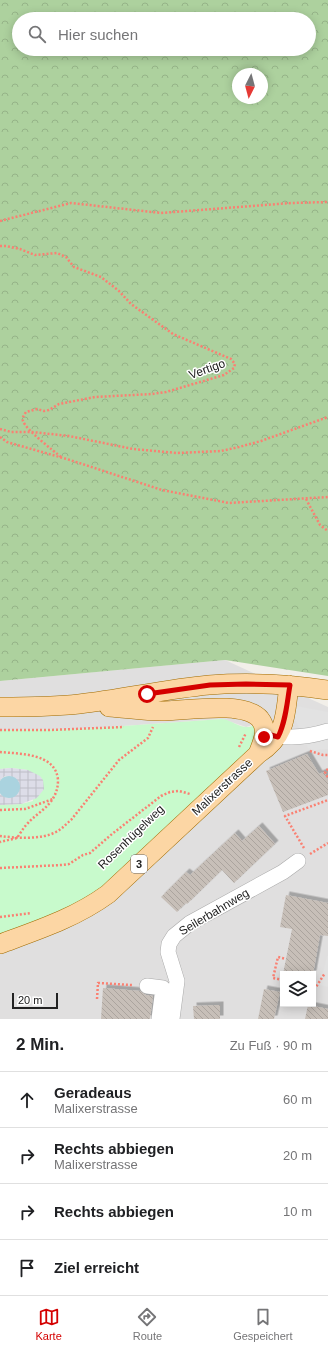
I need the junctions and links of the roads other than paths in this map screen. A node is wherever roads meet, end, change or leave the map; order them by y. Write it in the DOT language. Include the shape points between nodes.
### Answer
graph roads {
  1 [pos="290,685"];
  2 [pos="328,690"];
  3 [pos="80,704"];
  4 [pos="0,707"];
  5 [pos="328,731"];
  6 [pos="271,735"];
  7 [pos="303,858"];
  8 [pos="0,944"];
  9 [pos="147,986"];
  10 [pos="159,1019"];
  11 [pos="172,1019"];
  1 -- 2 [label="main road"];
  1 -- 3 [label="main road" via="210,685"];
  1 -- 6 [label="main road, Malixerstrasse / 3" via="284,720"];
  3 -- 4 [label="main road"];
  3 -- 6 [label="main road" via="173,711 237,709 260,719"];
  5 -- 6 [label="street" via="307,736"];
  6 -- 8 [label="main road, Malixerstrasse / 3" via="270,746 258,754 98,901 62,921"];
  7 -- 11 [label="street, Seilerbahnweg" via="283,872 190,923 174,936 168,952 177,981"];
  9 -- 10 [label="street" via="162,988"];
}
